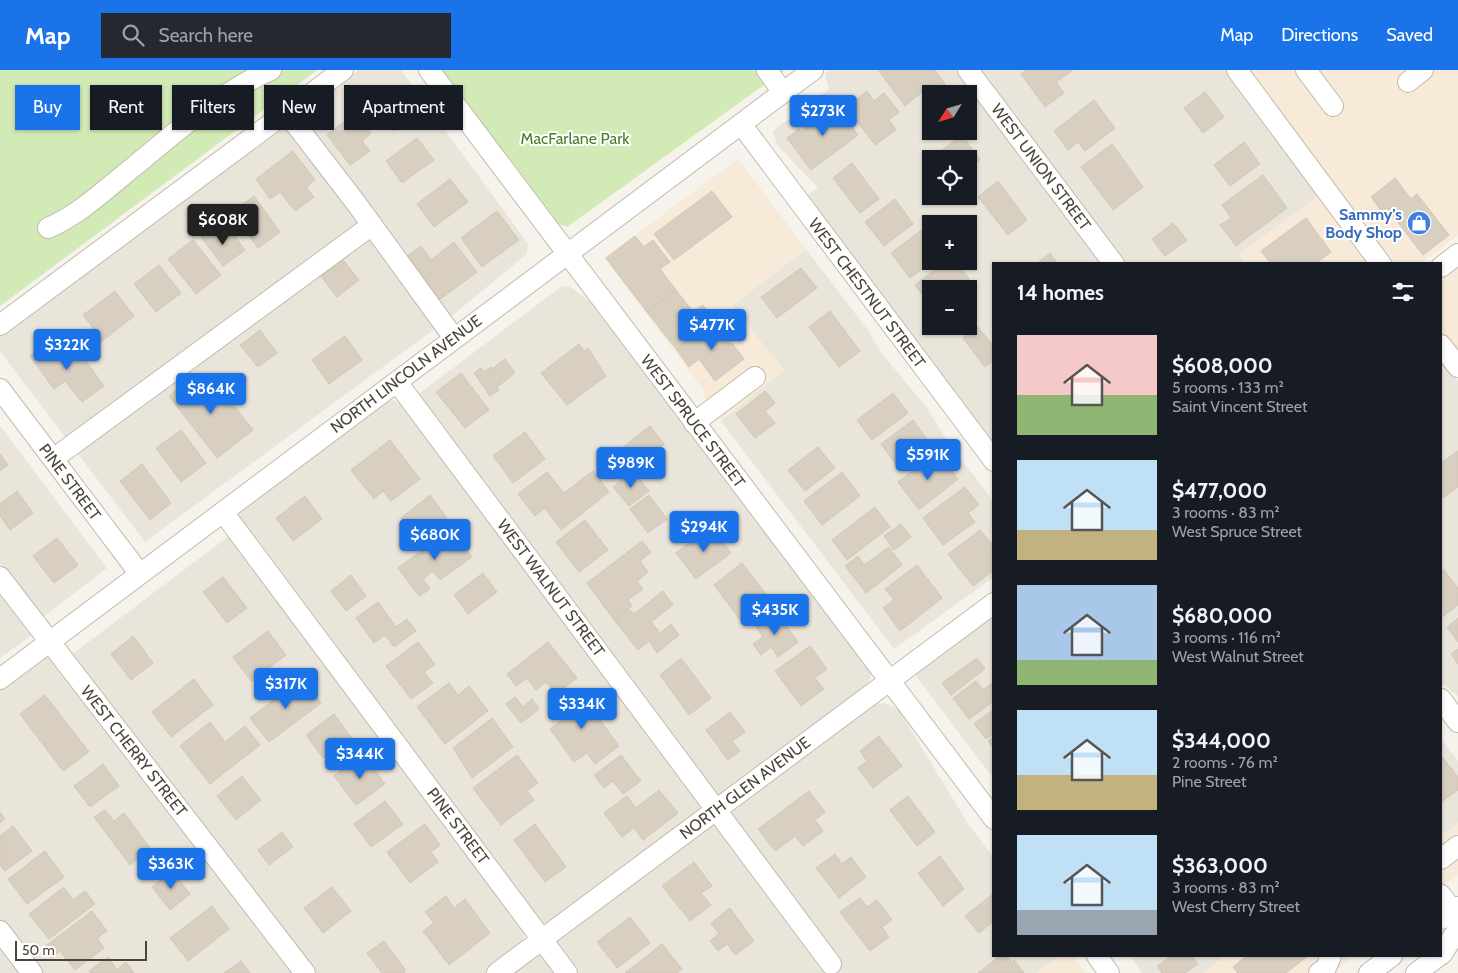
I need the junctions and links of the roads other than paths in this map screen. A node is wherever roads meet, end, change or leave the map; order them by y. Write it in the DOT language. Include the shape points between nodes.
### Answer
graph roads {
  1 [pos="270,70"];
  2 [pos="429,70"];
  3 [pos="767,70"];
  4 [pos="813,70"];
  5 [pos="968,70"];
  6 [pos="1237,70"];
  7 [pos="1306,70"];
  8 [pos="334,72"];
  9 [pos="318,85"];
  10 [pos="783,92"];
  11 [pos="1333,106"];
  12 [pos="741,124"];
  13 [pos="264,128"];
  14 [pos="300,130"];
  15 [pos="372,225"];
  16 [pos="48,228"];
  17 [pos="566,254"];
  18 [pos="1458,254"];
  19 [pos="1112,262"];
  20 [pos="1380,262"];
  21 [pos="1442,266"];
  22 [pos="0,325"];
  23 [pos="454,338"];
  24 [pos="755,377"];
  25 [pos="397,382"];
  26 [pos="0,389"];
  27 [pos="694,423"];
  28 [pos="992,458"];
  29 [pos="53,459"];
  30 [pos="223,512"];
  31 [pos="140,574"];
  32 [pos="0,577"];
  33 [pos="992,604"];
  34 [pos="50,642"];
  35 [pos="0,679"];
  36 [pos="889,679"];
  37 [pos="1442,700"];
  38 [pos="1458,722"];
  39 [pos="717,809"];
  40 [pos="992,816"];
  41 [pos="1458,846"];
  42 [pos="1442,858"];
  43 [pos="1450,912"];
  44 [pos="0,931"];
  45 [pos="543,939"];
  46 [pos="1458,942"];
  47 [pos="1442,946"];
  48 [pos="1442,954"];
  49 [pos="1097,957"];
  50 [pos="1331,957"];
  51 [pos="1438,957"];
  52 [pos="830,964"];
  53 [pos="1419,972"];
  54 [pos="32,973"];
  55 [pos="304,973"];
  56 [pos="497,973"];
  57 [pos="567,973"];
  58 [pos="1109,973"];
  59 [pos="1319,973"];
  1 -- 16 [label="street" via="224,97 136,164 118,182 65,221"];
  2 -- 17 [label="street, WEST SPRUCE STREET"];
  3 -- 10 [label="street"];
  4 -- 10 [label="street, NORTH LINCOLN AVENUE"];
  5 -- 19 [label="street, WEST UNION STREET"];
  6 -- 20 [label="street"];
  7 -- 11 [label="street"];
  8 -- 9 [label="street"];
  10 -- 12 [label="street, NORTH LINCOLN AVENUE"];
  12 -- 17 [label="street, NORTH LINCOLN AVENUE"];
  12 -- 28 [label="street, WEST CHESTNUT STREET"];
  13 -- 22 [label="street"];
  14 -- 15 [label="street"];
  15 -- 23 [label="street"];
  15 -- 29 [label="street"];
  17 -- 23 [label="street, NORTH LINCOLN AVENUE"];
  17 -- 27 [label="street, WEST SPRUCE STREET"];
  18 -- 21 [label="street"];
  23 -- 25 [label="street, NORTH LINCOLN AVENUE"];
  24 -- 27 [label="street"];
  25 -- 30 [label="street, NORTH LINCOLN AVENUE"];
  25 -- 39 [label="street, WEST WALNUT STREET"];
  26 -- 29 [label="street, PINE STREET"];
  27 -- 36 [label="street, WEST SPRUCE STREET"];
  29 -- 31 [label="street, PINE STREET"];
  30 -- 31 [label="street, NORTH LINCOLN AVENUE"];
  30 -- 45 [label="street, PINE STREET"];
  31 -- 34 [label="street, NORTH LINCOLN AVENUE"];
  32 -- 34 [label="street, WEST CHERRY STREET"];
  33 -- 36 [label="street, NORTH GLEN AVENUE"];
  34 -- 35 [label="street, NORTH LINCOLN AVENUE"];
  34 -- 55 [label="street, WEST CHERRY STREET"];
  36 -- 39 [label="street, NORTH GLEN AVENUE"];
  36 -- 40 [label="street, WEST SPRUCE STREET"];
  37 -- 38 [label="street"];
  39 -- 45 [label="street, NORTH GLEN AVENUE"];
  39 -- 52 [label="street, WEST WALNUT STREET"];
  41 -- 42 [label="street"];
  43 -- 47 [label="street"];
  44 -- 54 [label="street"];
  45 -- 56 [label="street, NORTH GLEN AVENUE"];
  45 -- 57 [label="street, PINE STREET"];
  46 -- 48 [label="street"];
  49 -- 58 [label="street"];
  50 -- 59 [label="street" via="1326,968"];
  51 -- 53 [label="street"];
}
